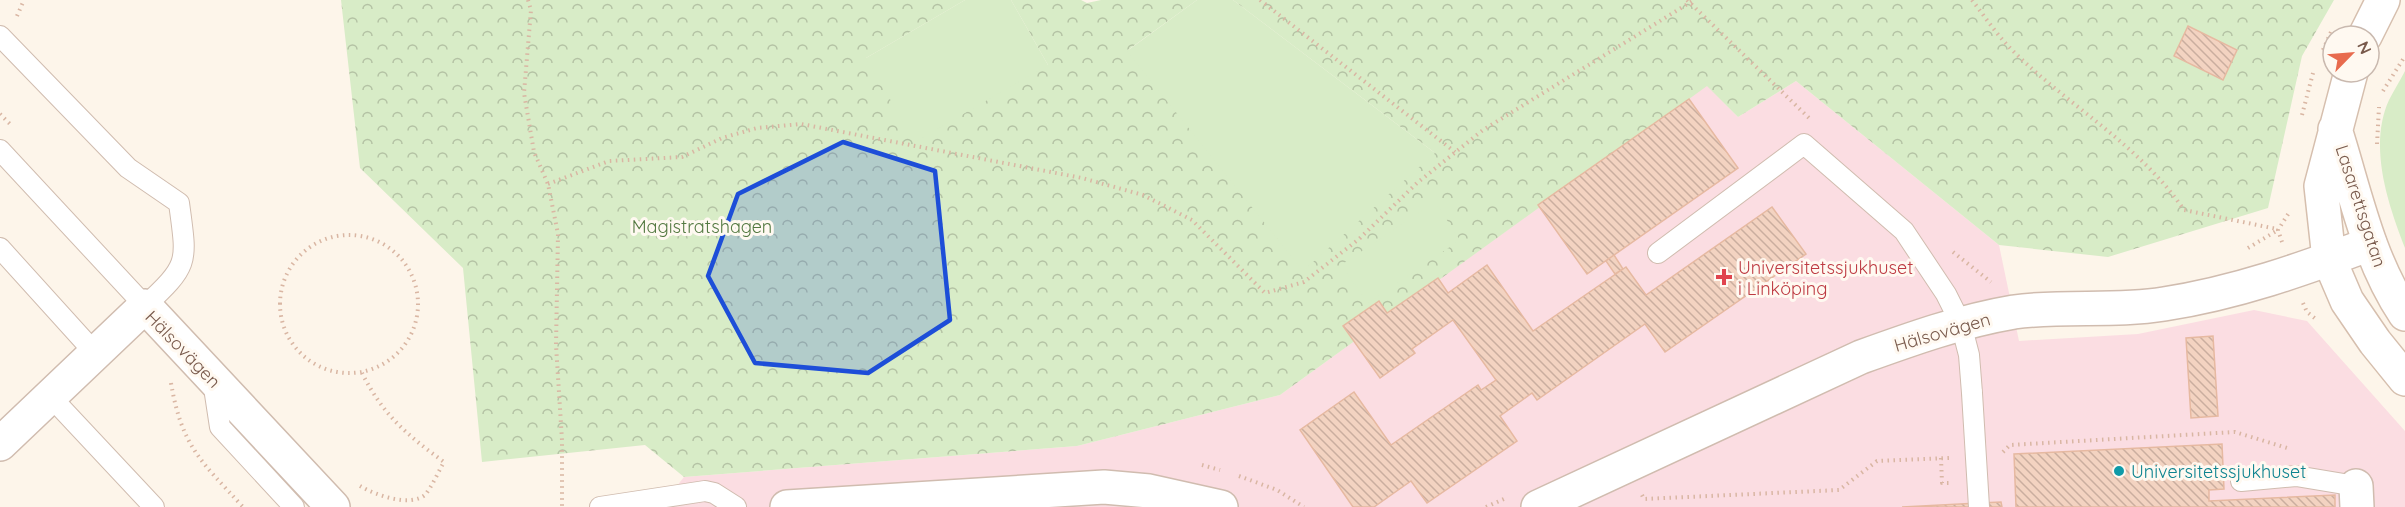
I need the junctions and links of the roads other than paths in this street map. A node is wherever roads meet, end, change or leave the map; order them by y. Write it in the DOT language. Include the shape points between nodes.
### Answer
graph roads {
  1 [pos="2383,0"];
  2 [pos="2371,24"];
  3 [pos="0,36"];
  4 [pos="2348,84"];
  5 [pos="2336,129"];
  6 [pos="0,150"];
  7 [pos="2370,244"];
  8 [pos="0,248"];
  9 [pos="1658,253"];
  10 [pos="2329,259"];
  11 [pos="2401,300"];
  12 [pos="145,306"];
  13 [pos="1961,324"];
  14 [pos="95,353"];
  15 [pos="212,379"];
  16 [pos="2405,379"];
  17 [pos="50,396"];
  18 [pos="0,444"];
  19 [pos="2241,481"];
  20 [pos="2356,497"];
  21 [pos="972,501"];
  22 [pos="1201,504"];
  23 [pos="154,507"];
  24 [pos="294,507"];
  25 [pos="333,507"];
  26 [pos="600,507"];
  27 [pos="736,507"];
  28 [pos="787,507"];
  29 [pos="1538,507"];
  30 [pos="1979,507"];
  1 -- 2 [label="street"];
  3 -- 12 [label="lane" via="128,168 179,204 184,243 182,268"];
  4 -- 5 [label="street, Lasarettsgatan"];
  5 -- 7 [label="street, Lasarettsgatan"];
  5 -- 10 [label="street, Lasarettsgatan" via="2321,186"];
  6 -- 12 [label="lane"];
  7 -- 10 [label="street, Hälsovägen"];
  7 -- 11 [label="street, Lasarettsgatan"];
  8 -- 14 [label="lane"];
  9 -- 13 [label="lane" via="1804,144 1904,231"];
  10 -- 13 [label="street, Hälsovägen" via="2261,283 2166,304 2129,309 2016,312"];
  10 -- 16 [label="street, Lasarettsgatan" via="2347,301"];
  12 -- 14 [label="street, Hälsovägen"];
  12 -- 15 [label="street, Hälsovägen"];
  13 -- 29 [label="street, Hälsovägen" via="1861,357"];
  13 -- 30 [label="lane, bridge" via="1969,355"];
  14 -- 17 [label="street, Hälsovägen"];
  15 -- 24 [label="lane" via="220,427"];
  15 -- 25 [label="street, Hälsovägen"];
  17 -- 18 [label="street, Hälsovägen"];
  17 -- 23 [label="lane"];
  19 -- 20 [label="lane" via="2296,476"];
  21 -- 22 [label="street" via="1104,487"];
  21 -- 28 [label="street"];
  26 -- 27 [label="lane" via="705,491"];
}
